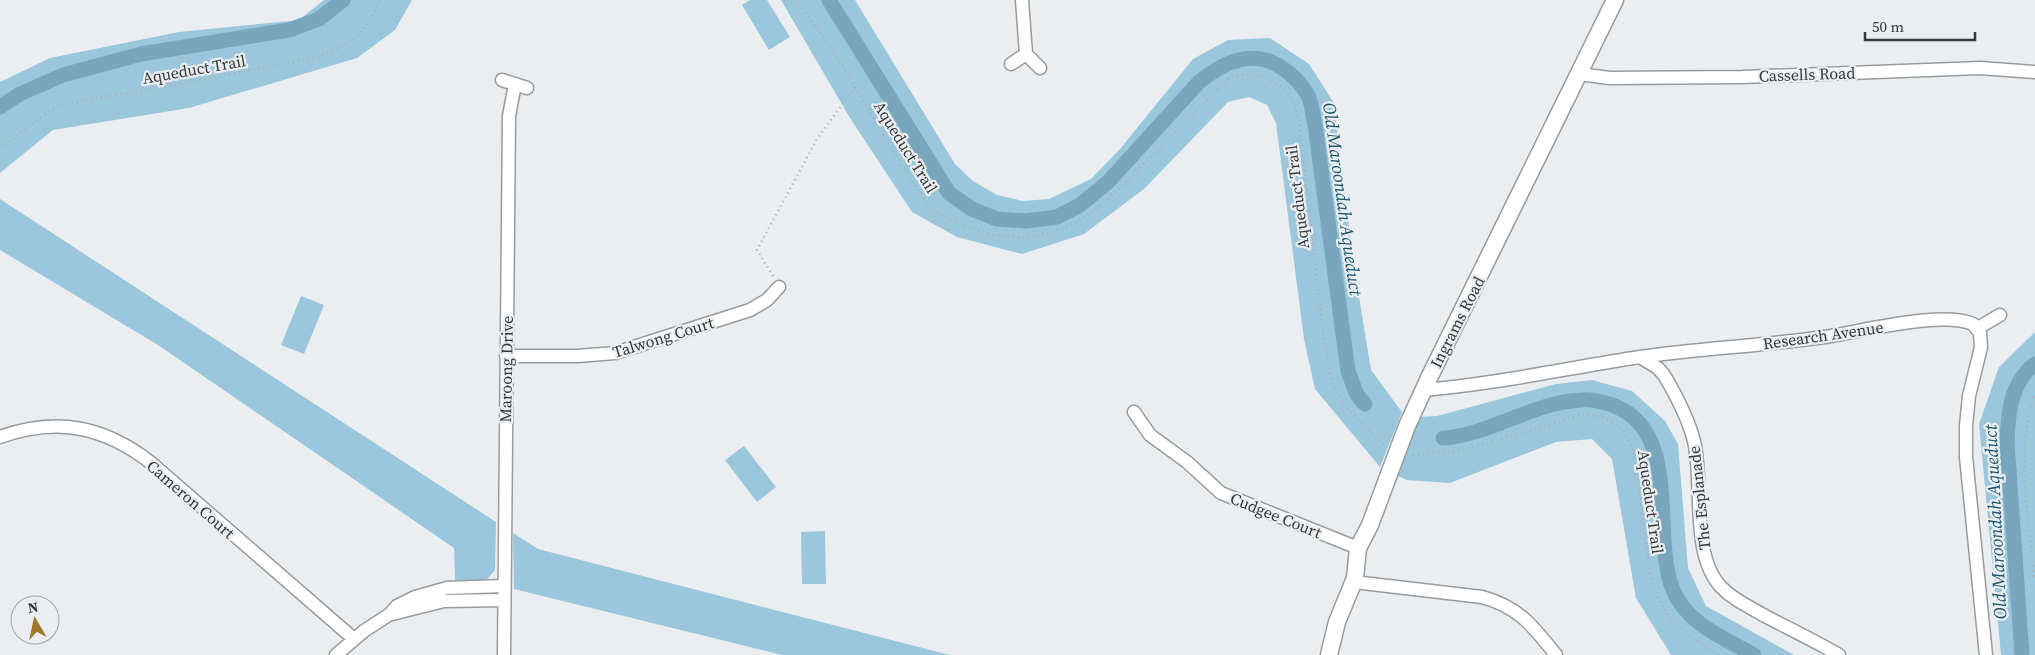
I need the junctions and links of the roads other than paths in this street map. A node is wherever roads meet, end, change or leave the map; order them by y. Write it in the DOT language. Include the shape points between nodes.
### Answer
graph roads {
  1 [pos="1022,0"];
  2 [pos="1615,0"];
  3 [pos="1026,54"];
  4 [pos="1011,64"];
  5 [pos="1040,68"];
  6 [pos="2035,72"];
  7 [pos="1579,74"];
  8 [pos="515,84"];
  9 [pos="779,287"];
  10 [pos="2000,316"];
  11 [pos="1978,328"];
  12 [pos="506,356"];
  13 [pos="1640,357"];
  14 [pos="1423,390"];
  15 [pos="1134,412"];
  16 [pos="0,436"];
  17 [pos="1358,548"];
  18 [pos="1354,582"];
  19 [pos="503,586"];
  20 [pos="503,600"];
  21 [pos="390,614"];
  22 [pos="354,640"];
  23 [pos="336,655"];
  24 [pos="504,655"];
  25 [pos="1329,655"];
  26 [pos="1556,655"];
  27 [pos="1839,655"];
  28 [pos="1986,655"];
  1 -- 3 [label="street"];
  2 -- 7 [label="street, Ingrams Road"];
  3 -- 4 [label="street"];
  3 -- 5 [label="street"];
  6 -- 7 [label="street, Cassells Road" via="1980,68 1742,77 1610,78"];
  7 -- 14 [label="street, Ingrams Road"];
  8 -- 12 [label="street, Maroong Drive" via="509,116"];
  9 -- 12 [label="street, Talwong Court" via="767,300 750,310 615,353"];
  10 -- 11 [label="street"];
  11 -- 13 [label="street, Research Avenue" via="1967,321 1940,320 1822,338"];
  11 -- 28 [label="street" via="1981,347 1969,396 1966,442"];
  12 -- 19 [label="street, Maroong Drive"];
  13 -- 14 [label="street"];
  13 -- 27 [label="street, The Esplanade" via="1664,375 1691,430 1703,548 1715,580 1744,604"];
  14 -- 17 [label="street, Ingrams Road"];
  15 -- 17 [label="street, Cudgee Court" via="1150,435 1221,492"];
  16 -- 22 [label="street, Cameron Court" via="28,428 64,426 98,433 125,445 150,462"];
  17 -- 18 [label="street, Ingrams Road"];
  18 -- 25 [label="street, Ingrams Road" via="1337,622"];
  18 -- 26 [label="street" via="1497,601 1523,617"];
  19 -- 20 [label="street, Maroong Drive"];
  19 -- 21 [label="street" via="457,586 428,592 403,602"];
  20 -- 21 [label="street" via="444,601"];
  20 -- 24 [label="street, Maroong Drive"];
  21 -- 22 [label="street"];
  22 -- 23 [label="street"];
}
